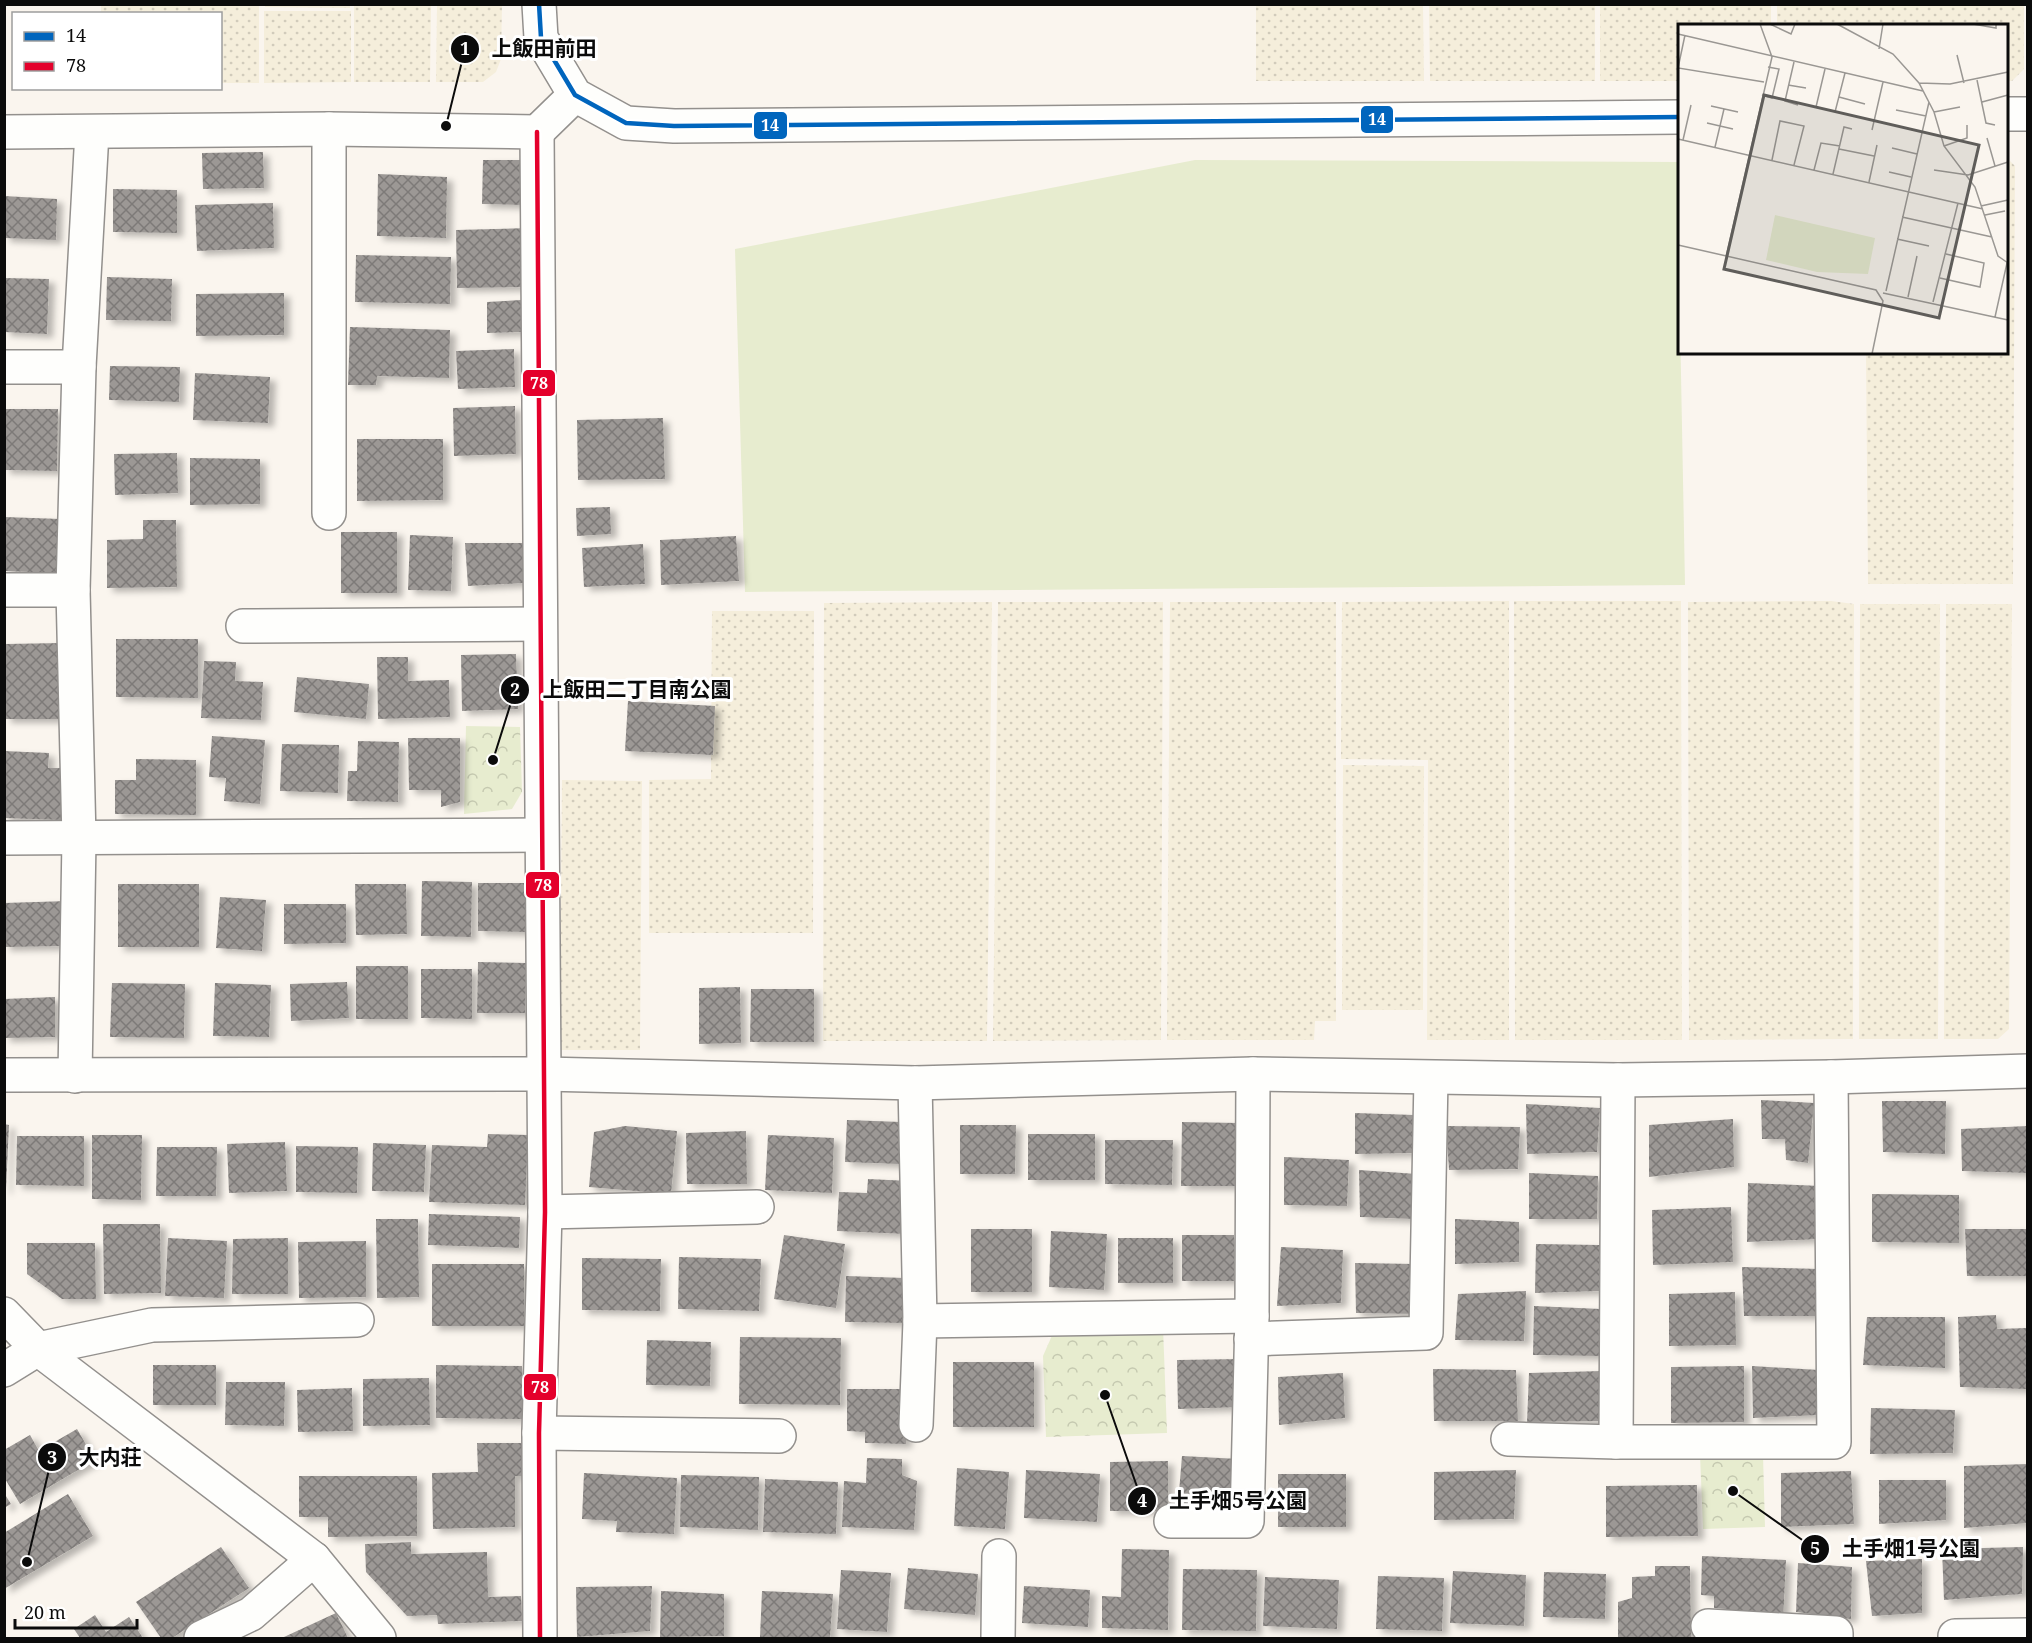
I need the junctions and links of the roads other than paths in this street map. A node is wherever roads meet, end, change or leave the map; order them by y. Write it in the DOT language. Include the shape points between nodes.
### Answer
graph roads {
  1 [pos="539,4"];
  2 [pos="576,95"];
  3 [pos="2008,114"];
  4 [pos="2028,114"];
  5 [pos="1678,117"];
  6 [pos="329,129"];
  7 [pos="4,132"];
  8 [pos="92,132"];
  9 [pos="537,132"];
  10 [pos="4,367"];
  11 [pos="79,367"];
  12 [pos="329,513"];
  13 [pos="4,590"];
  14 [pos="73,590"];
  15 [pos="540,624"];
  16 [pos="243,626"];
  17 [pos="541,835"];
  18 [pos="4,838"];
  19 [pos="79,838"];
  20 [pos="2028,1071"];
  21 [pos="544,1074"];
  22 [pos="1253,1074"];
  23 [pos="4,1076"];
  24 [pos="75,1076"];
  25 [pos="1831,1077"];
  26 [pos="1431,1078"];
  27 [pos="1618,1080"];
  28 [pos="915,1083"];
  29 [pos="757,1207"];
  30 [pos="545,1212"];
  31 [pos="4,1314"];
  32 [pos="357,1320"];
  33 [pos="920,1321"];
  34 [pos="1251,1328"];
  35 [pos="38,1349"];
  36 [pos="4,1370"];
  37 [pos="916,1425"];
  38 [pos="539,1433"];
  39 [pos="778,1436"];
  40 [pos="1508,1439"];
  41 [pos="1616,1442"];
  42 [pos="1171,1521"];
  43 [pos="999,1556"];
  44 [pos="314,1560"];
  45 [pos="256,1626"];
  46 [pos="1708,1626"];
  47 [pos="2028,1635"];
  48 [pos="201,1638"];
  49 [pos="379,1638"];
  50 [pos="540,1638"];
  51 [pos="998,1638"];
  52 [pos="1836,1638"];
  53 [pos="1955,1638"];
  1 -- 2 [label="street" via="541,38"];
  2 -- 5 [label="street" via="626,123 674,126"];
  2 -- 9 [label="street"];
  3 -- 4 [label="street"];
  6 -- 8 [label="street"];
  6 -- 9 [label="street"];
  6 -- 12 [label="street"];
  7 -- 8 [label="street"];
  8 -- 11 [label="street"];
  9 -- 15 [label="street"];
  10 -- 11 [label="street"];
  11 -- 14 [label="street"];
  13 -- 14 [label="street"];
  14 -- 19 [label="street"];
  15 -- 16 [label="street"];
  15 -- 17 [label="street"];
  17 -- 19 [label="street"];
  17 -- 21 [label="street"];
  18 -- 19 [label="street"];
  19 -- 24 [label="street"];
  20 -- 25 [label="street"];
  21 -- 24 [label="street"];
  21 -- 28 [label="street"];
  21 -- 30 [label="street"];
  22 -- 26 [label="street"];
  22 -- 28 [label="street"];
  22 -- 34 [label="street"];
  23 -- 24 [label="street"];
  25 -- 27 [label="street"];
  25 -- 41 [label="street" via="1834,1442"];
  26 -- 27 [label="street"];
  26 -- 34 [label="street" via="1426,1333"];
  27 -- 41 [label="street"];
  28 -- 33 [label="street"];
  29 -- 30 [label="street"];
  30 -- 38 [label="street"];
  31 -- 35 [label="street"];
  32 -- 35 [label="street" via="152,1324"];
  33 -- 34 [label="street"];
  33 -- 37 [label="street"];
  34 -- 42 [label="street" via="1247,1521"];
  35 -- 36 [label="street"];
  35 -- 44 [label="street"];
  38 -- 39 [label="street"];
  38 -- 50 [label="street"];
  40 -- 41 [label="street"];
  43 -- 51 [label="street"];
  44 -- 45 [label="street"];
  44 -- 49 [label="street"];
  45 -- 48 [label="street"];
  46 -- 52 [label="street" via="1836,1633"];
  47 -- 53 [label="street"];
}
